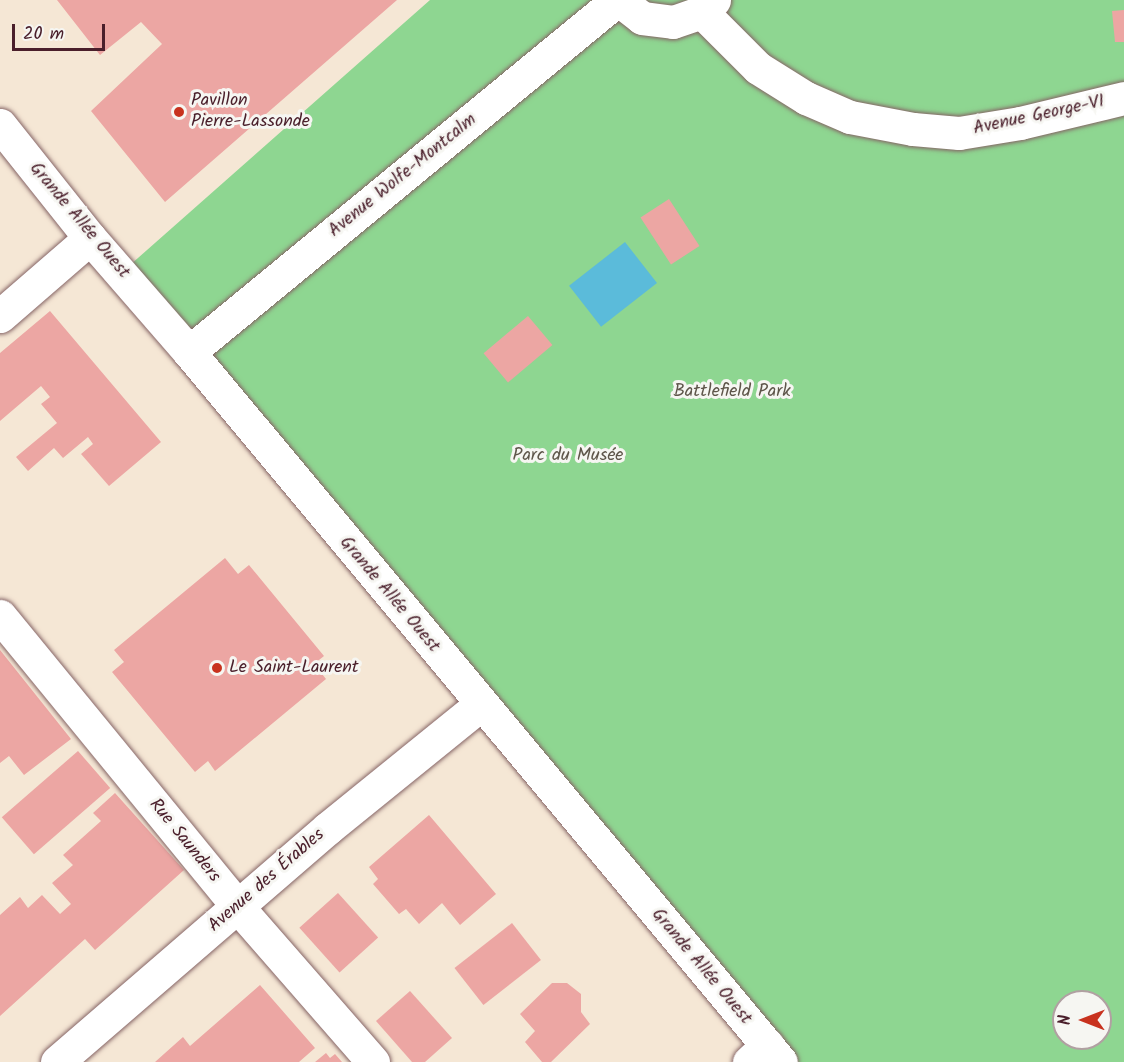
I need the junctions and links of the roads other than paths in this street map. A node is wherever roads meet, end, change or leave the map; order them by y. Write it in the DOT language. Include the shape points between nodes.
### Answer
graph roads {
  1 [pos="618,0"];
  2 [pos="708,6"];
  3 [pos="1124,98"];
  4 [pos="0,126"];
  5 [pos="90,238"];
  6 [pos="0,316"];
  7 [pos="189,352"];
  8 [pos="0,616"];
  9 [pos="480,704"];
  10 [pos="237,906"];
  11 [pos="766,1056"];
  12 [pos="57,1062"];
  13 [pos="372,1062"];
  1 -- 2 [label="street" via="642,18 673,22"];
  1 -- 7 [label="street, Avenue Wolfe-Montcalm"];
  2 -- 3 [label="street, Avenue George-VI" via="758,68 806,98 850,117 959,133"];
  4 -- 5 [label="street, Grande Allée Ouest"];
  5 -- 6 [label="street"];
  5 -- 7 [label="street, Grande Allée Ouest"];
  7 -- 9 [label="street, Grande Allée Ouest"];
  8 -- 10 [label="street, Rue Saunders"];
  9 -- 10 [label="street, Avenue des Érables"];
  9 -- 11 [label="street, Grande Allée Ouest"];
  10 -- 12 [label="street, Avenue des Érables"];
  10 -- 13 [label="street, Rue Saunders"];
}
